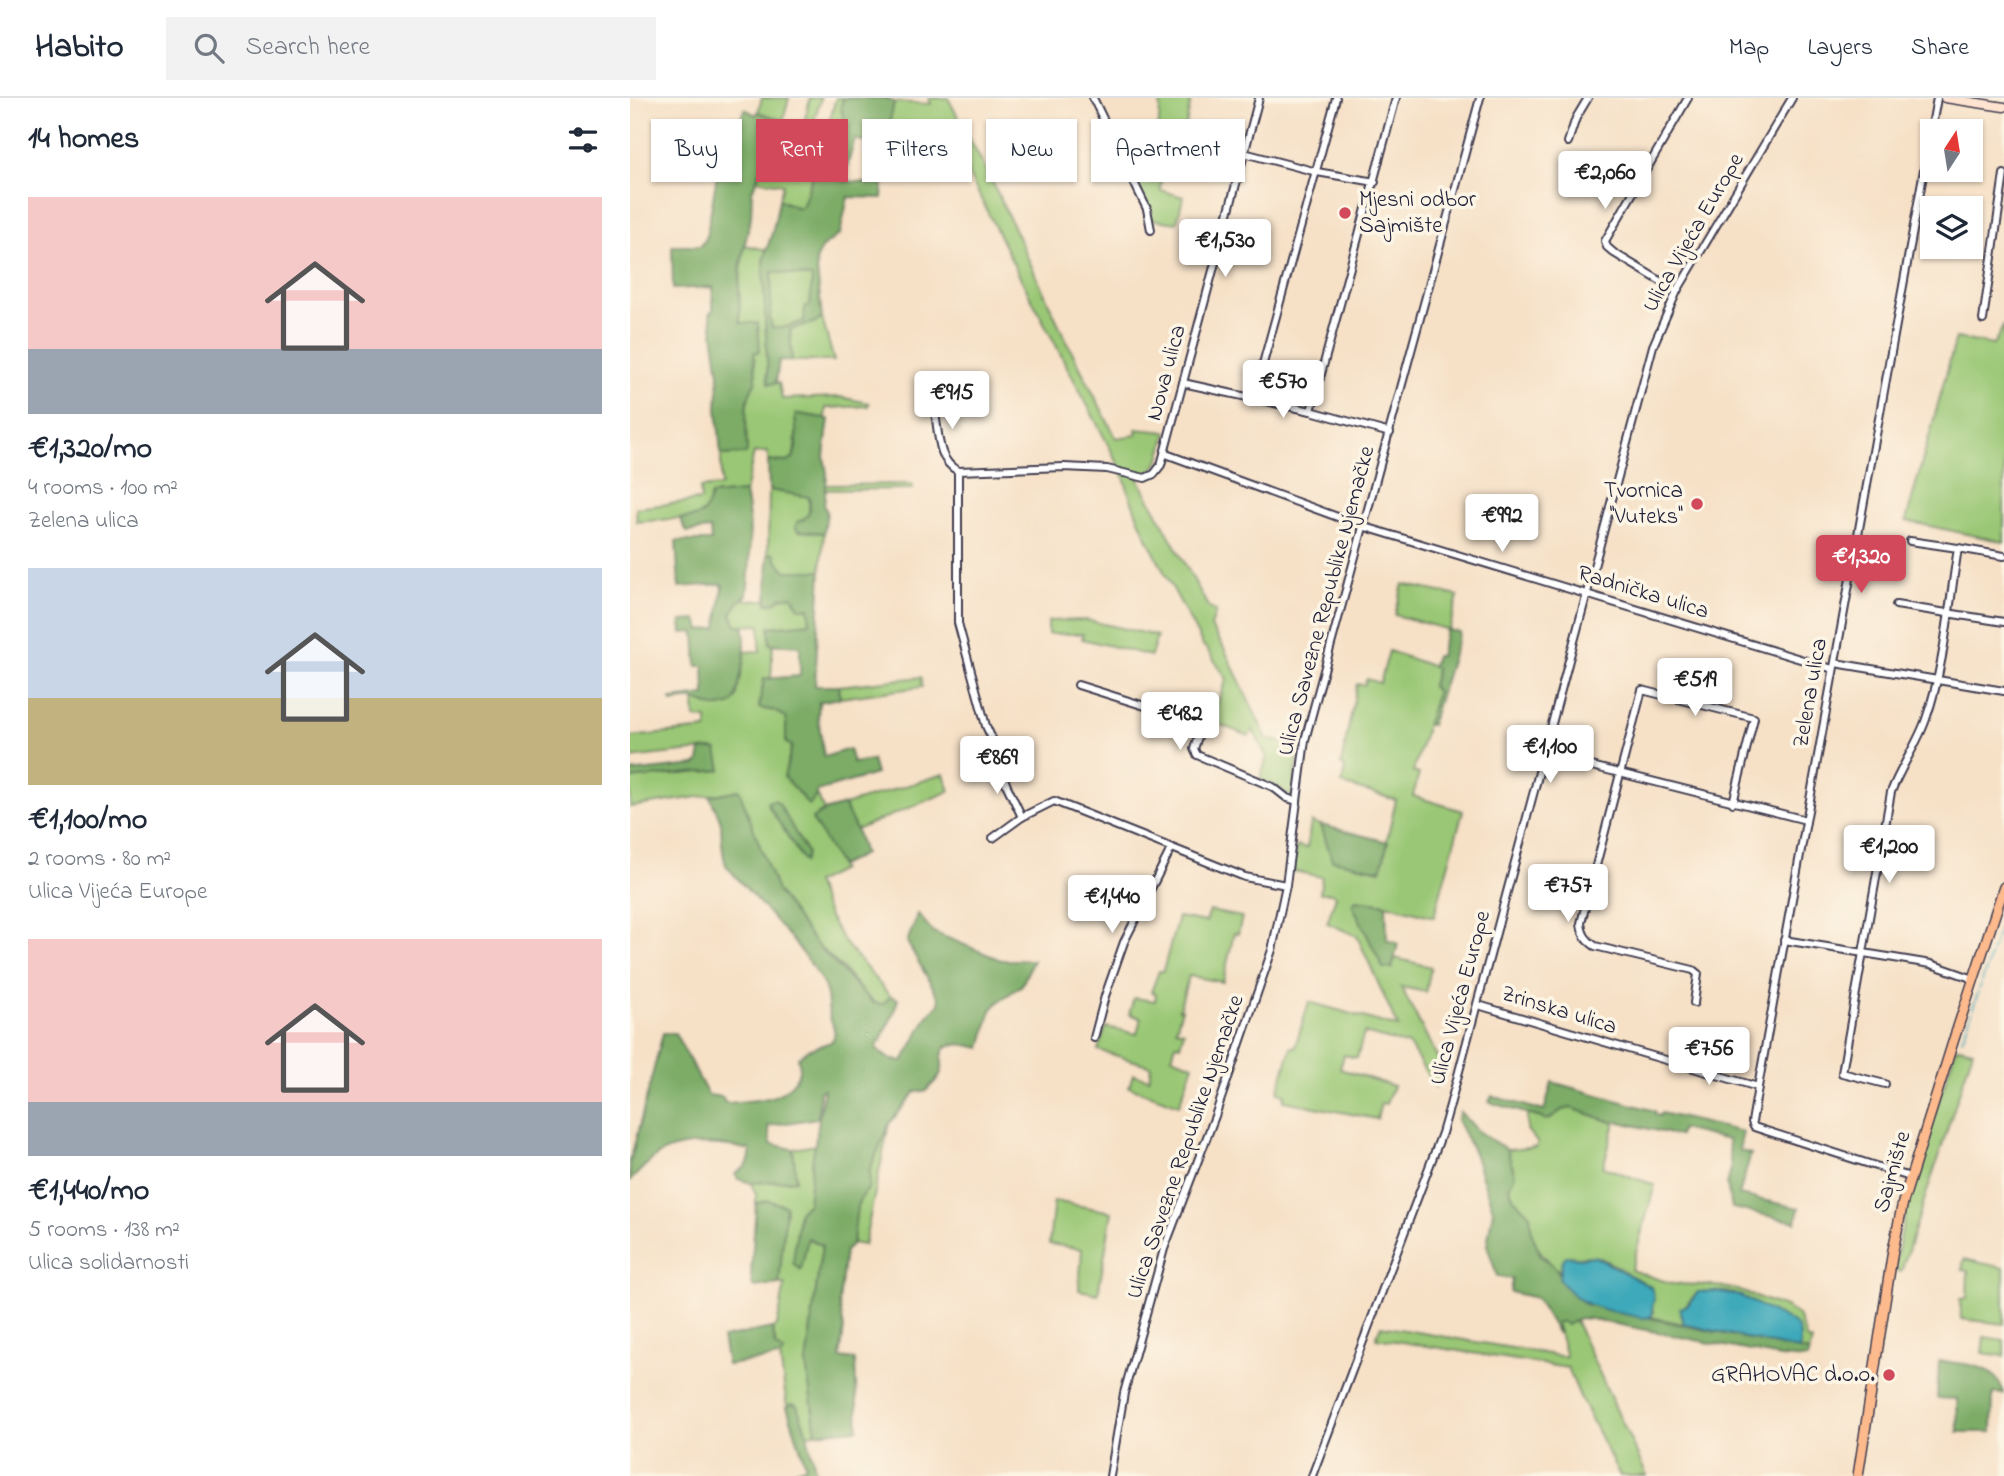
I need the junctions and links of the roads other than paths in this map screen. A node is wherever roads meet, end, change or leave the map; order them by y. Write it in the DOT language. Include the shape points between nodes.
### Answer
graph roads {
  1 [pos="1093,98"];
  2 [pos="1259,98"];
  3 [pos="1336,98"];
  4 [pos="1396,98"];
  5 [pos="1480,98"];
  6 [pos="1588,98"];
  7 [pos="1688,98"];
  8 [pos="1792,98"];
  9 [pos="1937,98"];
  10 [pos="1945,98"];
  11 [pos="2004,107"];
  12 [pos="1569,142"];
  13 [pos="1245,149"];
  14 [pos="1245,153"];
  15 [pos="1317,172"];
  16 [pos="2004,174"];
  17 [pos="1236,182"];
  18 [pos="1375,182"];
  19 [pos="1152,230"];
  20 [pos="1677,291"];
  21 [pos="1983,320"];
  22 [pos="1183,383"];
  23 [pos="1253,400"];
  24 [pos="932,408"];
  25 [pos="1311,411"];
  26 [pos="1390,433"];
  27 [pos="1166,453"];
  28 [pos="958,474"];
  29 [pos="1362,526"];
  30 [pos="1910,541"];
  31 [pos="1958,548"];
  32 [pos="2004,556"];
  33 [pos="1587,594"];
  34 [pos="1896,605"];
  35 [pos="1947,613"];
  36 [pos="2004,622"];
  37 [pos="1834,666"];
  38 [pos="1936,680"];
  39 [pos="1078,685"];
  40 [pos="2004,691"];
  41 [pos="1544,754"];
  42 [pos="1620,772"];
  43 [pos="1297,801"];
  44 [pos="1732,803"];
  45 [pos="1022,817"];
  46 [pos="1806,820"];
  47 [pos="993,838"];
  48 [pos="1171,849"];
  49 [pos="1286,885"];
  50 [pos="2004,887"];
  51 [pos="1784,940"];
  52 [pos="1864,954"];
  53 [pos="1974,979"];
  54 [pos="1694,1003"];
  55 [pos="1478,1005"];
  56 [pos="1094,1038"];
  57 [pos="1885,1084"];
  58 [pos="1758,1087"];
  59 [pos="1910,1177"];
  60 [pos="1110,1476"];
  61 [pos="1312,1476"];
  62 [pos="1858,1476"];
  1 -- 19 [label="street" via="1147,209"];
  2 -- 13 [label="street, Nova ulica"];
  3 -- 15 [label="street"];
  4 -- 18 [label="street"];
  5 -- 26 [label="street, Ulica Savezne Republike Njemačke"];
  6 -- 12 [label="street"];
  7 -- 20 [label="street" via="1605,241 1614,253"];
  8 -- 20 [label="street, Ulica Vijeća Europe"];
  9 -- 37 [label="street, Zelena ulica"];
  10 -- 11 [label="main road"];
  14 -- 15 [label="street"];
  15 -- 18 [label="street"];
  15 -- 23 [label="street"];
  16 -- 21 [label="street"];
  17 -- 22 [label="street, Nova ulica"];
  18 -- 25 [label="street"];
  20 -- 33 [label="street, Ulica Vijeća Europe" via="1651,353"];
  22 -- 23 [label="street"];
  22 -- 27 [label="street, Nova ulica"];
  23 -- 25 [label="street"];
  24 -- 28 [label="street" via="945,462"];
  25 -- 26 [label="street"];
  26 -- 29 [label="street, Ulica Savezne Republike Njemačke"];
  27 -- 28 [label="street" via="1154,474 1145,478 1107,469 1064,467"];
  27 -- 29 [label="street, Radnička ulica"];
  28 -- 45 [label="street" via="958,623 998,763"];
  29 -- 33 [label="street, Radnička ulica"];
  29 -- 43 [label="street, Ulica Savezne Republike Njemačke" via="1305,740"];
  30 -- 31 [label="street"];
  31 -- 32 [label="street"];
  31 -- 35 [label="street"];
  33 -- 37 [label="street, Radnička ulica"];
  33 -- 41 [label="street, Ulica Vijeća Europe"];
  34 -- 35 [label="street"];
  35 -- 36 [label="street"];
  35 -- 38 [label="street"];
  37 -- 38 [label="street, Radnička ulica"];
  37 -- 46 [label="street, Zelena ulica"];
  38 -- 40 [label="street, Radnička ulica"];
  38 -- 52 [label="street" via="1926,720 1891,792"];
  39 -- 43 [label="street" via="1199,723 1196,755"];
  41 -- 42 [label="street"];
  41 -- 55 [label="street, Ulica Vijeća Europe"];
  42 -- 44 [label="street"];
  42 -- 44 [label="street" via="1642,690 1754,718"];
  42 -- 54 [label="street" via="1582,930 1595,946 1693,970 1699,980"];
  43 -- 49 [label="street, Ulica Savezne Republike Njemačke"];
  44 -- 46 [label="street"];
  45 -- 47 [label="street"];
  45 -- 48 [label="street" via="1054,801"];
  46 -- 51 [label="street, Zelena ulica"];
  48 -- 49 [label="street" via="1245,877"];
  48 -- 56 [label="street" via="1124,942"];
  49 -- 60 [label="street, Ulica Savezne Republike Njemačke" via="1263,981 1164,1249 1124,1393"];
  50 -- 53 [label="main road, Sajmište"];
  51 -- 52 [label="street"];
  51 -- 58 [label="street, Zelena ulica"];
  52 -- 53 [label="street" via="1931,964"];
  52 -- 57 [label="street" via="1842,1073"];
  53 -- 59 [label="main road, Sajmište"];
  55 -- 58 [label="street, Zrinska ulica"];
  55 -- 61 [label="street, Ulica Vijeća Europe" via="1442,1133"];
  58 -- 59 [label="street" via="1754,1126"];
  59 -- 62 [label="main road, Sajmište" via="1893,1250"];
}
